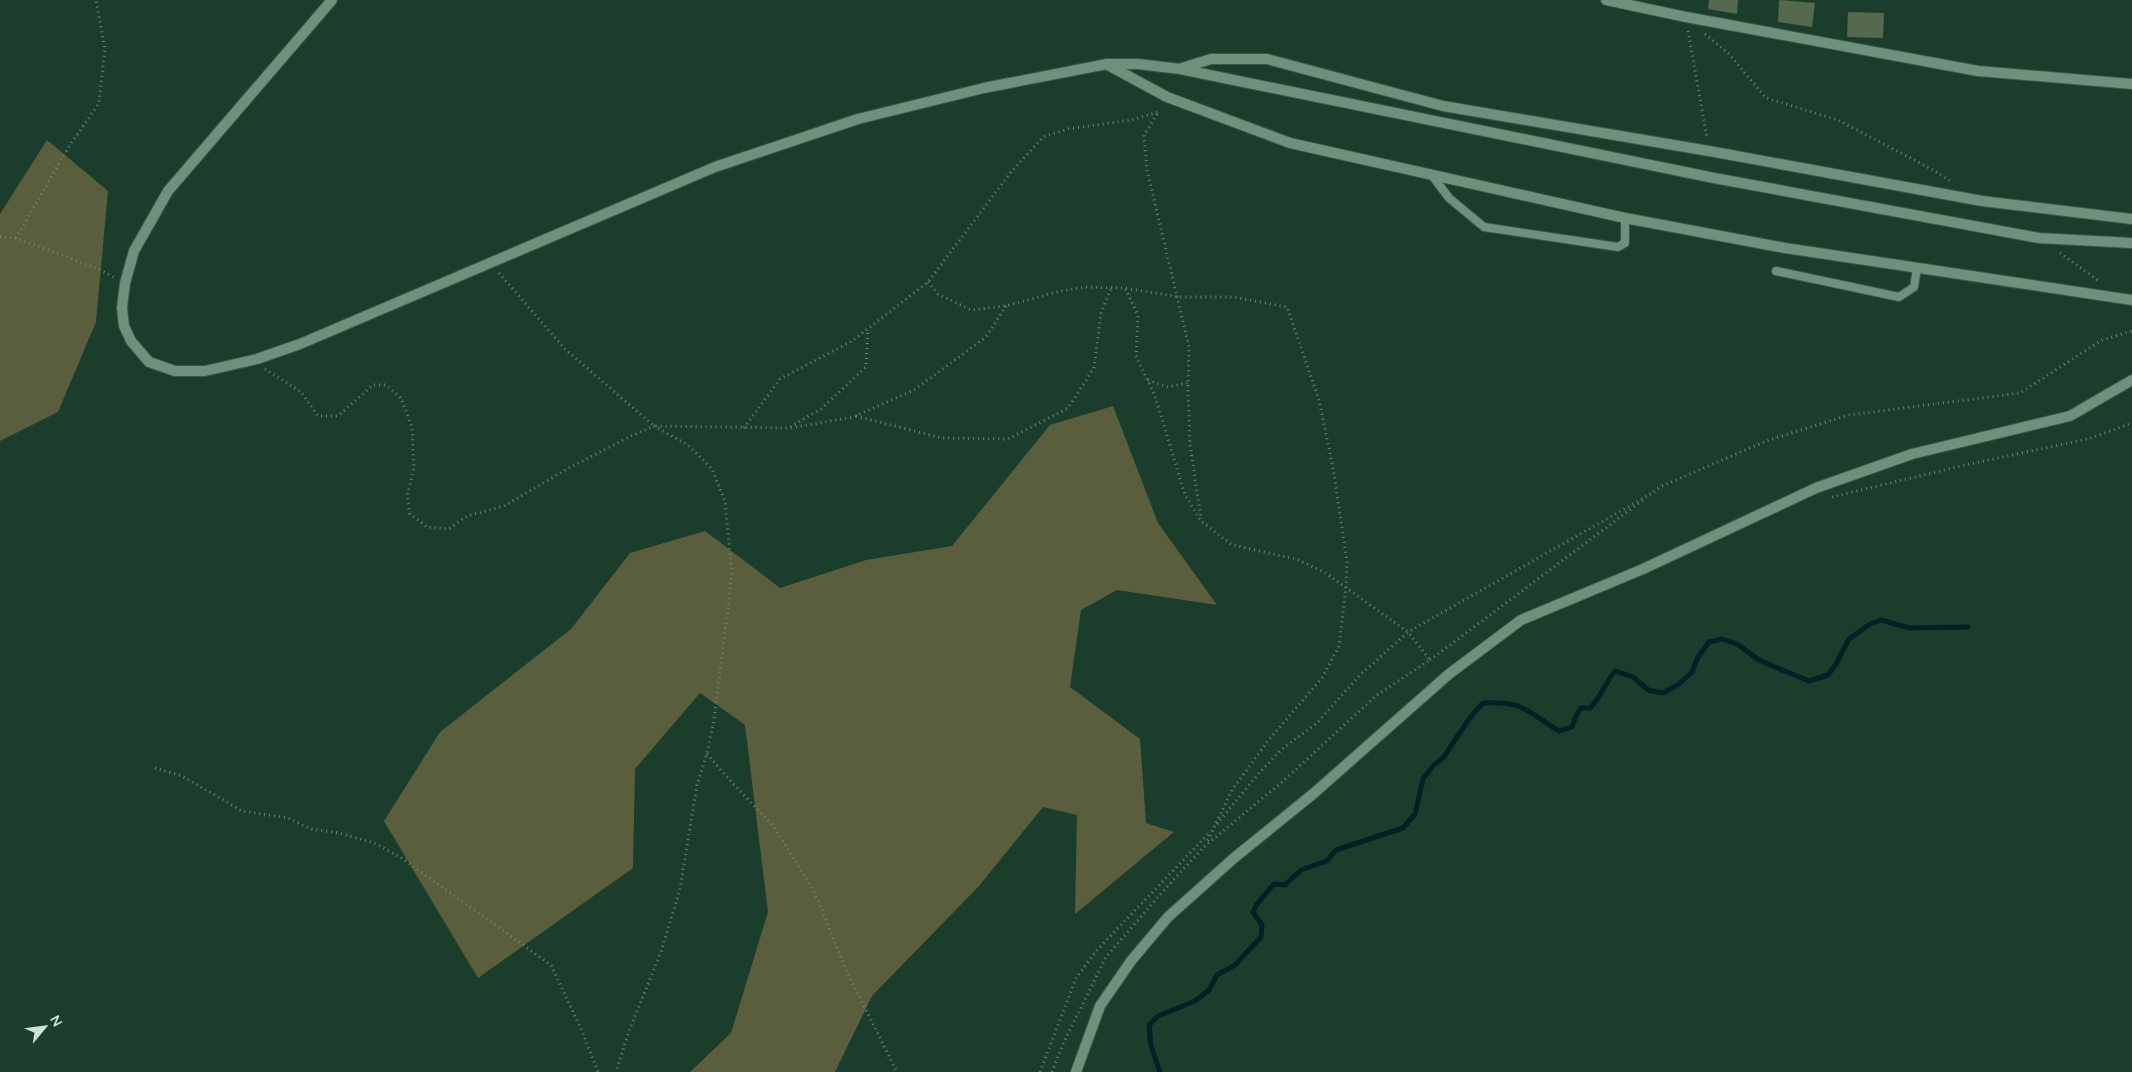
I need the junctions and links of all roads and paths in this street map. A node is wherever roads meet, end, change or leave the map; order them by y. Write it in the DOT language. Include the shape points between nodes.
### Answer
graph roads {
  1 [pos="96,0"];
  2 [pos="332,0"];
  3 [pos="1606,0"];
  4 [pos="1686,17"];
  5 [pos="1107,64"];
  6 [pos="1180,69"];
  7 [pos="2132,84"];
  8 [pos="1167,97"];
  9 [pos="1158,112"];
  10 [pos="1709,151"];
  11 [pos="1431,174"];
  12 [pos="1958,186"];
  13 [pos="1625,218"];
  14 [pos="2132,219"];
  15 [pos="0,237"];
  16 [pos="16,238"];
  17 [pos="2132,243"];
  18 [pos="2057,251"];
  19 [pos="490,263"];
  20 [pos="1917,268"];
  21 [pos="1776,272"];
  22 [pos="928,282"];
  23 [pos="2101,282"];
  24 [pos="125,283"];
  25 [pos="1111,288"];
  26 [pos="1125,288"];
  27 [pos="1178,297"];
  28 [pos="2132,300"];
  29 [pos="1006,306"];
  30 [pos="868,329"];
  31 [pos="2132,331"];
  32 [pos="251,360"];
  33 [pos="1148,380"];
  34 [pos="2132,380"];
  35 [pos="1188,383"];
  36 [pos="856,416"];
  37 [pos="2132,423"];
  38 [pos="654,426"];
  39 [pos="744,428"];
  40 [pos="788,428"];
  41 [pos="1654,492"];
  42 [pos="1823,499"];
  43 [pos="1201,521"];
  44 [pos="1346,588"];
  45 [pos="1408,632"];
  46 [pos="1430,660"];
  47 [pos="707,753"];
  48 [pos="155,768"];
  49 [pos="1213,828"];
  50 [pos="1204,847"];
  51 [pos="598,1072"];
  52 [pos="616,1072"];
  53 [pos="897,1072"];
  54 [pos="1040,1072"];
  55 [pos="1052,1072"];
  56 [pos="1076,1072"];
  1 -- 16 [label="path" via="105,49 99,103 68,148"];
  2 -- 24 [label="street" via="168,192 134,251"];
  3 -- 4 [label="street"];
  4 -- 7 [label="street" via="1978,71"];
  4 -- 10 [label="path"];
  4 -- 12 [label="path" via="1730,54 1766,98 1838,120 1935,170"];
  5 -- 6 [label="street"];
  5 -- 8 [label="street"];
  5 -- 19 [label="street" via="984,88 858,119 715,166"];
  6 -- 10 [label="street" via="1211,59 1267,59 1443,106"];
  6 -- 17 [label="street" via="1714,178 2039,238"];
  8 -- 9 [label="path"];
  8 -- 11 [label="street" via="1290,143"];
  9 -- 22 [label="path" via="1132,120 1068,129 1043,137 1011,172"];
  9 -- 27 [label="path" via="1144,135 1147,170"];
  10 -- 14 [label="street" via="1982,201"];
  11 -- 13 [label="street"];
  11 -- 13 [label="lane" via="1449,198 1484,227 1618,247 1625,243"];
  13 -- 20 [label="street" via="1785,248"];
  15 -- 16 [label="path"];
  16 -- 24 [label="path" via="96,268"];
  18 -- 23 [label="path"];
  19 -- 32 [label="street" via="300,344"];
  19 -- 38 [label="path" via="565,349"];
  20 -- 21 [label="lane" via="1914,287 1899,298"];
  20 -- 28 [label="street"];
  22 -- 29 [label="path" via="938,294 970,310"];
  22 -- 30 [label="path"];
  24 -- 32 [label="street" via="124,326 131,341 150,362 175,371 205,371"];
  25 -- 26 [label="path"];
  25 -- 29 [label="path" via="1085,287"];
  25 -- 36 [label="path" via="1102,313 1094,368 1068,408 1008,439 941,438"];
  26 -- 27 [label="path"];
  26 -- 33 [label="path" via="1138,315 1136,356"];
  27 -- 35 [label="path" via="1189,347"];
  27 -- 44 [label="path" via="1233,297 1287,307 1319,400 1346,552"];
  29 -- 36 [label="path" via="986,338 914,390"];
  30 -- 39 [label="path" via="852,341 780,379"];
  30 -- 40 [label="path" via="866,367 821,409"];
  31 -- 41 [label="path" via="2102,340 2020,393 1849,415 1766,441 1660,486"];
  32 -- 38 [label="path" via="301,392 318,416 338,416 373,385 386,386 401,398 412,427 414,468 407,496 410,514 428,527 449,529 467,516 504,506 613,445"];
  33 -- 35 [label="path" via="1168,387"];
  33 -- 43 [label="path" via="1184,495"];
  34 -- 56 [label="street" via="2070,416 1912,454 1816,488 1643,569 1521,620 1449,674 1168,916 1100,1006"];
  35 -- 43 [label="path" via="1190,445"];
  36 -- 40 [label="path"];
  37 -- 42 [label="path" via="2088,439"];
  38 -- 39 [label="path"];
  38 -- 47 [label="path" via="688,445 712,469 725,501 732,574 718,695"];
  39 -- 40 [label="path"];
  41 -- 45 [label="path"];
  41 -- 46 [label="path"];
  43 -- 44 [label="path" via="1232,545 1296,559 1324,572"];
  44 -- 45 [label="path"];
  44 -- 49 [label="path" via="1339,646 1322,678 1267,742 1232,790"];
  45 -- 46 [label="path"];
  45 -- 49 [label="path" via="1359,676 1317,722 1282,749"];
  46 -- 50 [label="path" via="1376,695 1282,782"];
  47 -- 52 [label="path" via="696,786 675,910"];
  47 -- 53 [label="path" via="774,827 815,893 846,970"];
  48 -- 51 [label="path" via="182,776 242,811 288,818 311,829 374,843 400,857 552,965"];
  49 -- 50 [label="path"];
  49 -- 54 [label="path" via="1097,950 1076,978"];
  50 -- 55 [label="path" via="1106,957"];
}
